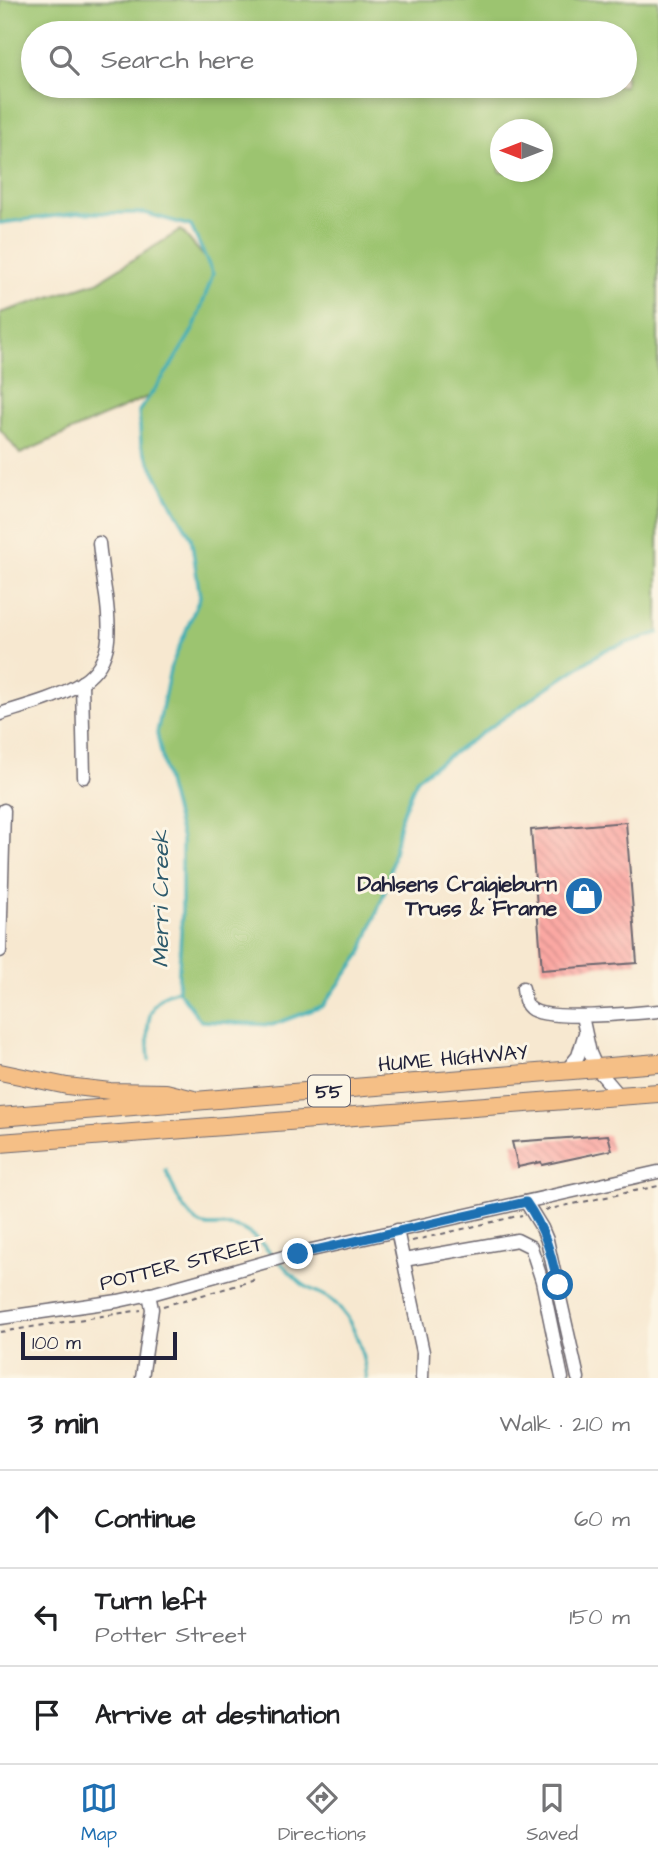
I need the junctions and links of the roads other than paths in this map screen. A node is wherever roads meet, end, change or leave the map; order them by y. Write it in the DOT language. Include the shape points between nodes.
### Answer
graph roads {
  1 [pos="99,543"];
  2 [pos="82,682"];
  3 [pos="0,714"];
  4 [pos="84,777"];
  5 [pos="4,810"];
  6 [pos="0,951"];
  7 [pos="523,988"];
  8 [pos="658,1011"];
  9 [pos="582,1016"];
  10 [pos="585,1031"];
  11 [pos="658,1063"];
  12 [pos="597,1069"];
  13 [pos="0,1072"];
  14 [pos="565,1072"];
  15 [pos="658,1093"];
  16 [pos="620,1096"];
  17 [pos="202,1101"];
  18 [pos="0,1117"];
  19 [pos="0,1143"];
  20 [pos="658,1172"];
  21 [pos="530,1207"];
  22 [pos="399,1237"];
  23 [pos="404,1260"];
  24 [pos="149,1294"];
  25 [pos="0,1318"];
  26 [pos="142,1378"];
  27 [pos="422,1378"];
  28 [pos="562,1378"];
  29 [pos="578,1378"];
  1 -- 2 [label="street" via="109,640 100,663"];
  2 -- 3 [label="street"];
  2 -- 4 [label="street"];
  5 -- 6 [label="street"];
  7 -- 9 [label="street, HUME HIGHWAY" via="530,1009"];
  8 -- 9 [label="street, HUME HIGHWAY"];
  9 -- 10 [label="street"];
  10 -- 12 [label="street"];
  10 -- 14 [label="street" via="579,1056"];
  11 -- 12 [label="highway, HUME HIGHWAY / 55"];
  12 -- 14 [label="highway, HUME HIGHWAY / 55"];
  12 -- 16 [label="street"];
  13 -- 17 [label="main road" via="66,1086 166,1092"];
  14 -- 17 [label="highway, HUME HIGHWAY / 55"];
  15 -- 16 [label="highway, 55"];
  16 -- 19 [label="highway, 55"];
  17 -- 18 [label="highway, HUME HIGHWAY / 55"];
  20 -- 21 [label="street, POTTER STREET"];
  21 -- 22 [label="street, POTTER STREET"];
  21 -- 29 [label="street" via="547,1240"];
  22 -- 23 [label="street"];
  22 -- 24 [label="street, POTTER STREET" via="298,1254"];
  23 -- 27 [label="street" via="423,1352"];
  23 -- 28 [label="street" via="517,1240 531,1247"];
  24 -- 25 [label="street, POTTER STREET"];
  24 -- 26 [label="street" via="152,1309"];
}
